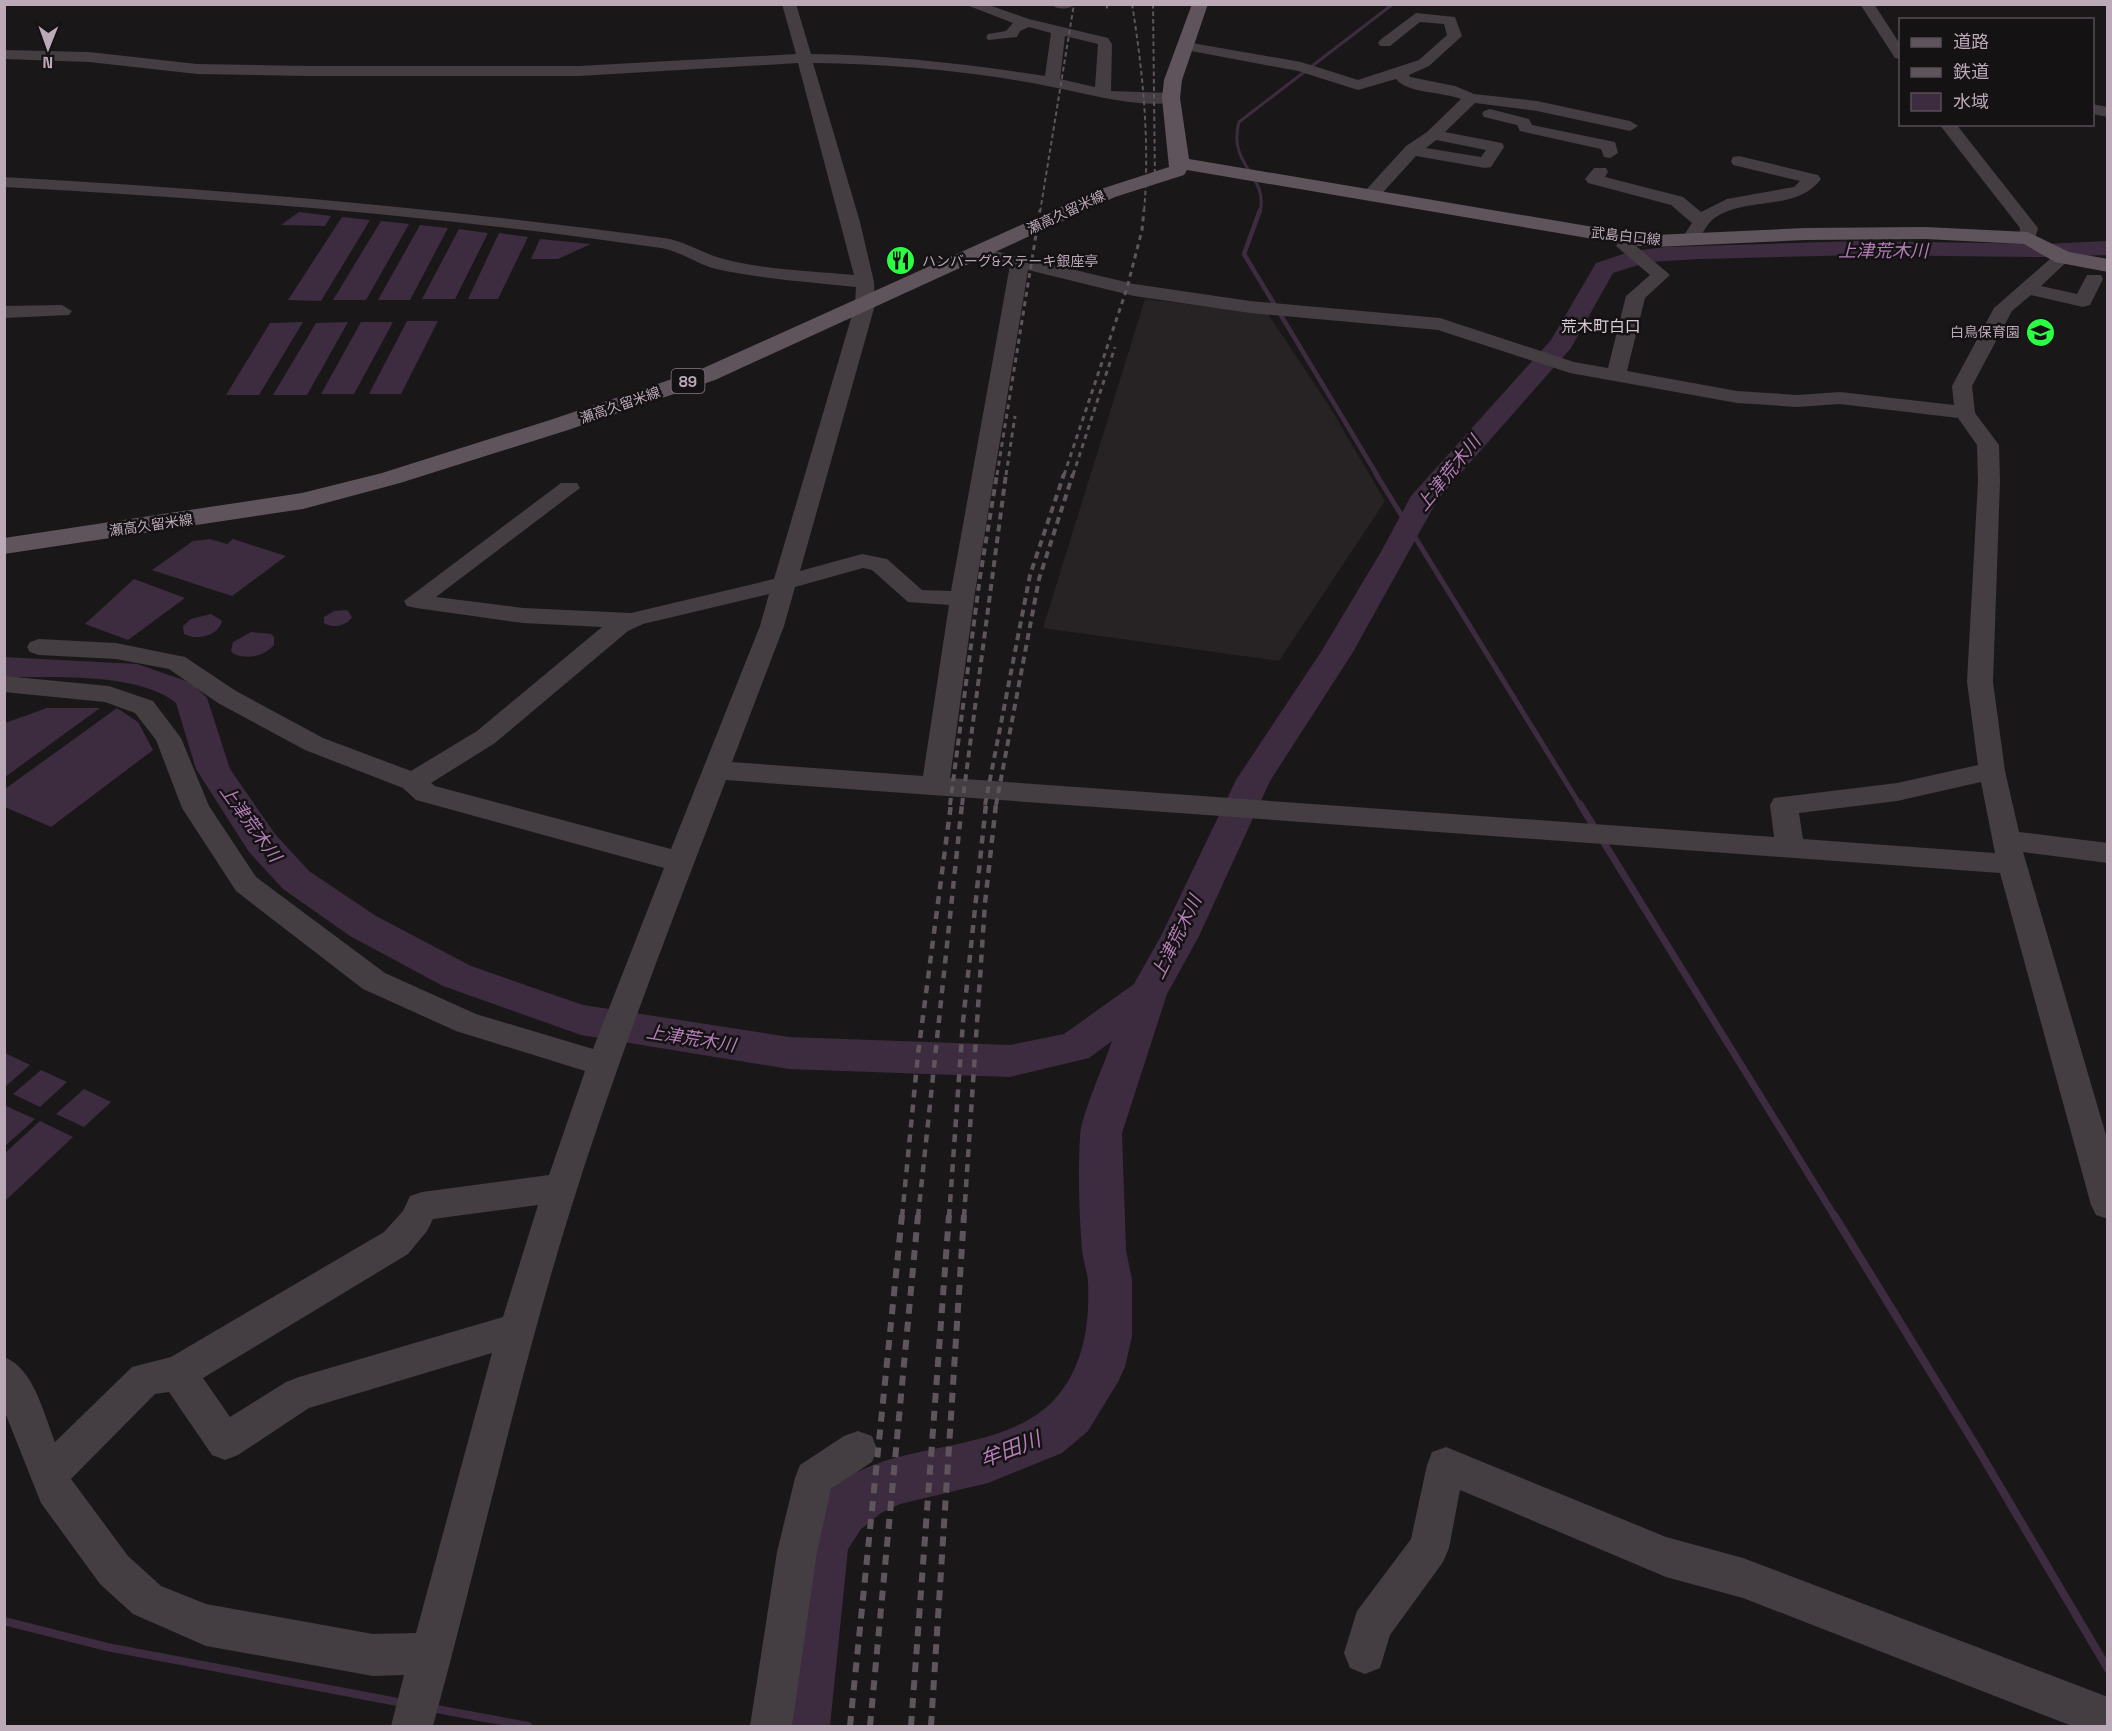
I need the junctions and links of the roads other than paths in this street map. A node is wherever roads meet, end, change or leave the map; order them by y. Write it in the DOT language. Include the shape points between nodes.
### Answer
graph roads {
  1 [pos="789,4"];
  2 [pos="971,4"];
  3 [pos="1058,4"];
  4 [pos="1068,4"];
  5 [pos="1200,4"];
  6 [pos="1867,4"];
  7 [pos="1039,10"];
  8 [pos="1026,22"];
  9 [pos="1059,30"];
  10 [pos="993,37"];
  11 [pos="1385,43"];
  12 [pos="1186,46"];
  13 [pos="1899,53"];
  14 [pos="4,54"];
  15 [pos="804,58"];
  16 [pos="1400,73"];
  17 [pos="1052,82"];
  18 [pos="1103,93"];
  19 [pos="1171,98"];
  20 [pos="1467,102"];
  21 [pos="1593,118"];
  22 [pos="1630,126"];
  23 [pos="1949,126"];
  24 [pos="1433,135"];
  25 [pos="1590,143"];
  26 [pos="1412,150"];
  27 [pos="1610,153"];
  28 [pos="1740,161"];
  29 [pos="1180,163"];
  30 [pos="1600,172"];
  31 [pos="4,182"];
  32 [pos="1371,195"];
  33 [pos="1701,221"];
  34 [pos="1690,240"];
  35 [pos="2033,240"];
  36 [pos="1627,243"];
  37 [pos="978,252"];
  38 [pos="2063,257"];
  39 [pos="1020,262"];
  40 [pos="2101,273"];
  41 [pos="2027,288"];
  42 [pos="865,293"];
  43 [pos="62,311"];
  44 [pos="4,312"];
  45 [pos="1616,374"];
  46 [pos="1965,413"];
  47 [pos="569,488"];
  48 [pos="4,546"];
  49 [pos="785,583"];
  50 [pos="962,598"];
  51 [pos="631,620"];
  52 [pos="39,647"];
  53 [pos="4,684"];
  54 [pos="714,770"];
  55 [pos="1992,771"];
  56 [pos="412,782"];
  57 [pos="935,785"];
  58 [pos="1790,850"];
  59 [pos="2010,852"];
  60 [pos="2108,854"];
  61 [pos="680,862"];
  62 [pos="603,1064"];
  63 [pos="560,1188"];
  64 [pos="2108,1205"];
  65 [pos="518,1329"];
  66 [pos="178,1373"];
  67 [pos="4,1374"];
  68 [pos="858,1449"];
  69 [pos="48,1475"];
  70 [pos="431,1653"];
  71 [pos="1365,1653"];
  72 [pos="2108,1719"];
  73 [pos="412,1726"];
  74 [pos="771,1726"];
  1 -- 15 [label="street"];
  2 -- 8 [label="street"];
  3 -- 4 [label="street"];
  5 -- 12 [label="main road"];
  6 -- 13 [label="street"];
  7 -- 8 [label="street"];
  8 -- 9 [label="street"];
  8 -- 10 [label="street" via="1011,34"];
  9 -- 17 [label="street"];
  9 -- 18 [label="street" via="1106,44"];
  11 -- 16 [label="street" via="1416,17 1450,20 1453,25 1455,36 1424,63"];
  12 -- 16 [label="street" via="1291,65 1358,85"];
  12 -- 19 [label="main road"];
  14 -- 15 [label="street" via="89,57 196,69 378,72 638,70"];
  15 -- 17 [label="street" via="963,68"];
  15 -- 42 [label="street" via="852,222"];
  16 -- 20 [label="street" via="1413,84 1449,89"];
  17 -- 18 [label="street"];
  18 -- 19 [label="street" via="1118,98"];
  19 -- 29 [label="main road"];
  20 -- 21 [label="street" via="1537,106"];
  20 -- 24 [label="street"];
  20 -- 25 [label="street" via="1523,122 1526,128"];
  21 -- 22 [label="street"];
  21 -- 25 [label="street"];
  23 -- 35 [label="street" via="2030,228"];
  24 -- 26 [label="street"];
  24 -- 26 [label="street" via="1496,147 1485,163"];
  25 -- 27 [label="street" via="1609,146"];
  26 -- 32 [label="street"];
  28 -- 33 [label="street" via="1812,179 1800,190 1732,203"];
  29 -- 32 [label="main road, 武島白口線"];
  29 -- 37 [label="main road, 瀬高久留米線 / 89" via="1178,171 1124,187"];
  30 -- 33 [label="street" via="1594,179 1677,201"];
  31 -- 42 [label="street" via="168,191 459,217 668,244 716,263"];
  32 -- 36 [label="main road, 武島白口線"];
  33 -- 34 [label="street"];
  34 -- 35 [label="main road, 武島白口線" via="1925,233"];
  34 -- 36 [label="main road, 武島白口線"];
  35 -- 38 [label="main road, 武島白口線"];
  36 -- 45 [label="street" via="1661,275 1636,296"];
  37 -- 39 [label="street"];
  37 -- 42 [label="main road, 瀬高久留米線 / 89"];
  38 -- 40 [label="main road, 武島白口線"];
  38 -- 41 [label="street"];
  39 -- 45 [label="street" via="1145,291 1250,307 1440,324 1570,366"];
  39 -- 50 [label="street"];
  40 -- 41 [label="street" via="2082,305"];
  41 -- 46 [label="street" via="2004,308 1962,386"];
  42 -- 48 [label="main road, 瀬高久留米線 / 89" via="707,375 391,478 303,501"];
  42 -- 49 [label="street"];
  43 -- 44 [label="street"];
  45 -- 46 [label="street" via="1737,397 1797,401 1840,398"];
  46 -- 55 [label="street" via="1988,445 1980,682"];
  47 -- 51 [label="street" via="416,601 565,621"];
  49 -- 50 [label="street" via="871,561 916,597"];
  49 -- 51 [label="street"];
  49 -- 54 [label="street" via="772,626"];
  50 -- 57 [label="street"];
  51 -- 56 [label="street" via="486,736"];
  52 -- 56 [label="street" via="116,651 176,663 227,697 314,744"];
  53 -- 62 [label="street" via="109,694 144,707 168,738 196,808 246,884 374,981 467,1023"];
  54 -- 57 [label="street"];
  54 -- 61 [label="street"];
  55 -- 58 [label="street" via="1897,792 1784,805"];
  55 -- 59 [label="street"];
  56 -- 61 [label="street" via="426,793"];
  57 -- 58 [label="street"];
  58 -- 59 [label="street"];
  59 -- 60 [label="street"];
  59 -- 64 [label="street"];
  61 -- 62 [label="street"];
  62 -- 63 [label="street"];
  63 -- 65 [label="street"];
  63 -- 66 [label="street" via="422,1206 396,1243"];
  65 -- 66 [label="street" via="299,1394 225,1442"];
  65 -- 70 [label="street"];
  66 -- 69 [label="street" via="145,1379"];
  67 -- 69 [label="street" via="18,1397"];
  68 -- 74 [label="street" via="814,1478 797,1552"];
  69 -- 70 [label="street" via="114,1570 147,1600 206,1625 373,1655"];
  70 -- 73 [label="street"];
  71 -- 72 [label="street" via="1372,1626 1429,1548 1446,1465 1666,1557 1743,1578"];
}
